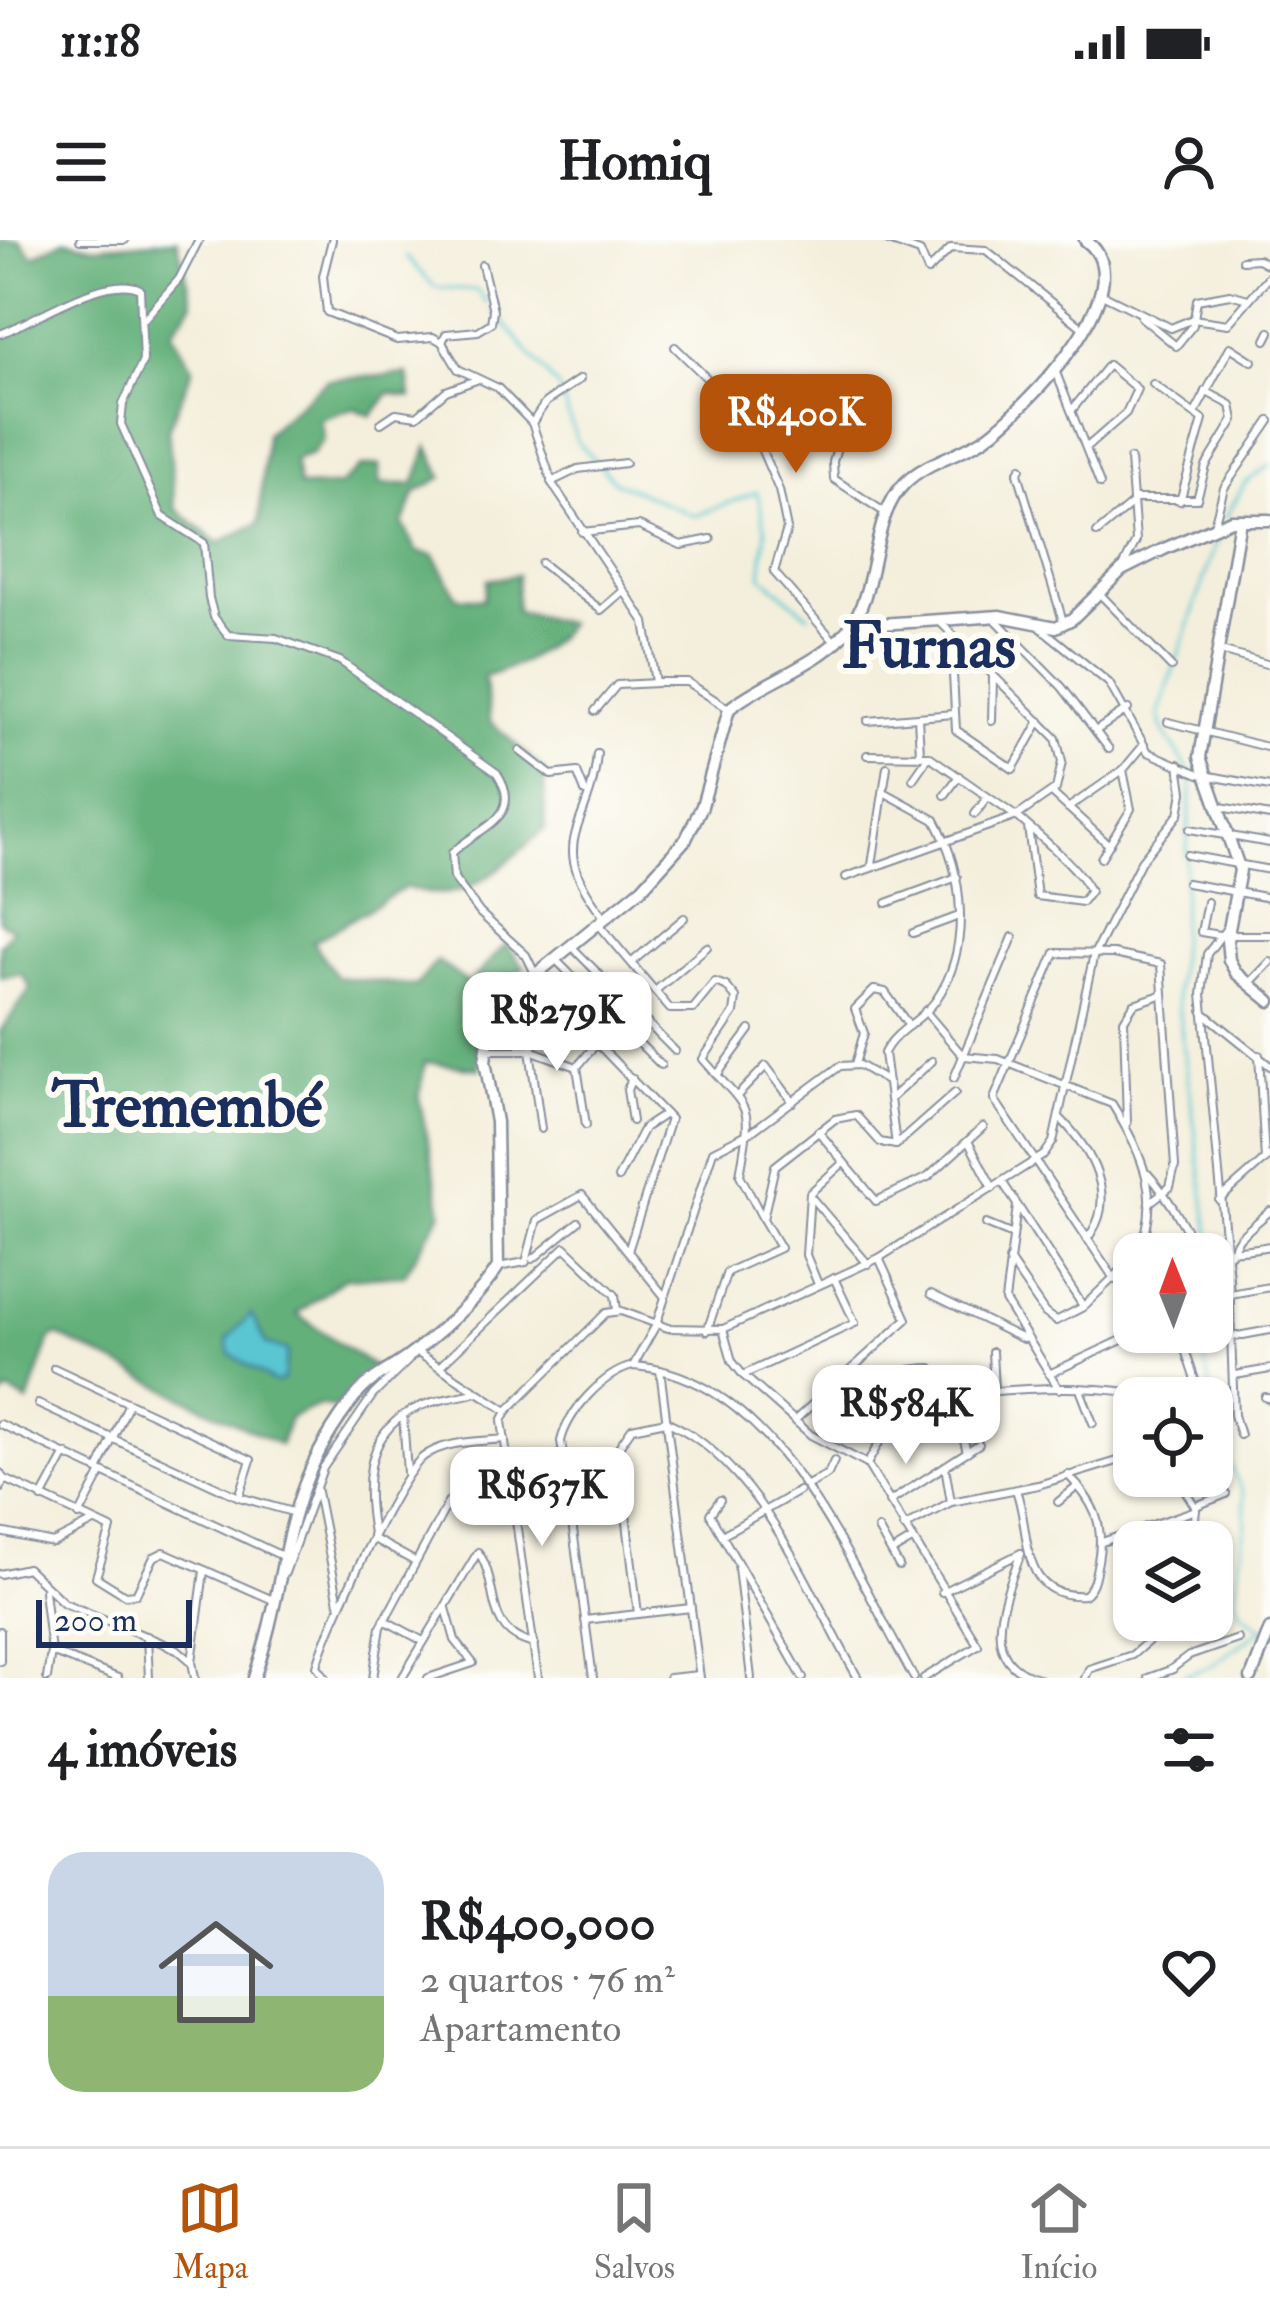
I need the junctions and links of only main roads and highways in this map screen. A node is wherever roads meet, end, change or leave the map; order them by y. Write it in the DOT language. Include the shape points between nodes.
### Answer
graph roads {
  1 [pos="1085,240"];
  2 [pos="1236,520"];
  3 [pos="1270,520"];
  4 [pos="858,626"];
  5 [pos="1270,1000"];
  6 [pos="1268,1638"];
  7 [pos="254,1678"];
  8 [pos="1250,1678"];
  1 -- 4 [label="main road" via="1099,256 1102,294 1083,328 985,437 907,481 888,514"];
  2 -- 3 [label="main road"];
  2 -- 4 [label="main road" via="1122,570 1064,624 992,616"];
  2 -- 5 [label="main road" via="1190,769 1217,807 1239,864 1225,932 1229,960"];
  4 -- 7 [label="main road" via="729,709 686,839 642,888 535,975 494,1023 486,1050 496,1122 498,1267 412,1354 356,1395 315,1457 292,1512"];
  6 -- 8 [label="main road"];
}
